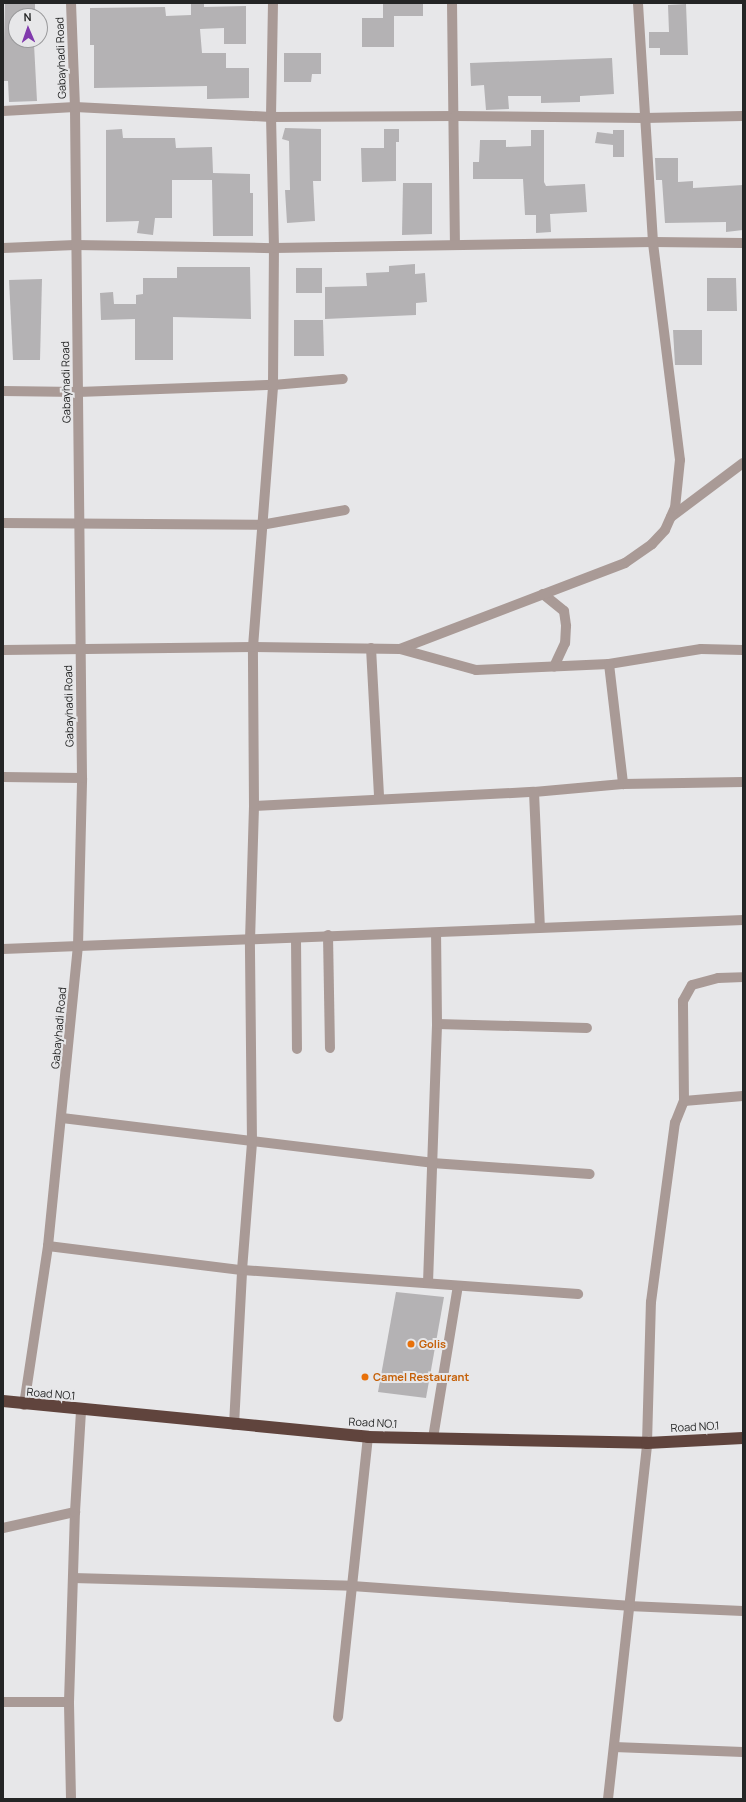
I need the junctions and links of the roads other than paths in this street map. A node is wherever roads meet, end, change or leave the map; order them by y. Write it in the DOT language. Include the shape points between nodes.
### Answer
graph roads {
  1 [pos="71,3"];
  2 [pos="274,3"];
  3 [pos="452,3"];
  4 [pos="638,3"];
  5 [pos="75,107"];
  6 [pos="3,111"];
  7 [pos="455,116"];
  8 [pos="743,116"];
  9 [pos="271,117"];
  10 [pos="644,118"];
  11 [pos="653,242"];
  12 [pos="743,243"];
  13 [pos="455,244"];
  14 [pos="75,245"];
  15 [pos="3,248"];
  16 [pos="274,248"];
  17 [pos="343,378"];
  18 [pos="273,385"];
  19 [pos="3,391"];
  20 [pos="78,392"];
  21 [pos="741,468"];
  22 [pos="345,510"];
  23 [pos="671,518"];
  24 [pos="3,523"];
  25 [pos="80,524"];
  26 [pos="261,525"];
  27 [pos="543,594"];
  28 [pos="252,647"];
  29 [pos="371,648"];
  30 [pos="400,649"];
  31 [pos="3,650"];
  32 [pos="80,650"];
  33 [pos="743,650"];
  34 [pos="609,664"];
  35 [pos="554,667"];
  36 [pos="3,777"];
  37 [pos="82,778"];
  38 [pos="743,782"];
  39 [pos="623,784"];
  40 [pos="534,792"];
  41 [pos="379,798"];
  42 [pos="254,806"];
  43 [pos="743,920"];
  44 [pos="540,927"];
  45 [pos="436,934"];
  46 [pos="328,935"];
  47 [pos="296,938"];
  48 [pos="250,941"];
  49 [pos="78,946"];
  50 [pos="3,949"];
  51 [pos="743,977"];
  52 [pos="437,1024"];
  53 [pos="587,1028"];
  54 [pos="330,1048"];
  55 [pos="297,1049"];
  56 [pos="743,1096"];
  57 [pos="684,1101"];
  58 [pos="62,1118"];
  59 [pos="252,1143"];
  60 [pos="432,1163"];
  61 [pos="590,1174"];
  62 [pos="48,1246"];
  63 [pos="242,1270"];
  64 [pos="428,1283"];
  65 [pos="458,1286"];
  66 [pos="578,1294"];
  67 [pos="3,1401"];
  68 [pos="24,1405"];
  69 [pos="81,1410"];
  70 [pos="234,1426"];
  71 [pos="368,1437"];
  72 [pos="433,1438"];
  73 [pos="743,1438"];
  74 [pos="646,1443"];
  75 [pos="75,1512"];
  76 [pos="3,1528"];
  77 [pos="73,1578"];
  78 [pos="352,1586"];
  79 [pos="628,1606"];
  80 [pos="743,1611"];
  81 [pos="3,1702"];
  82 [pos="69,1702"];
  83 [pos="338,1718"];
  84 [pos="614,1747"];
  85 [pos="743,1752"];
  86 [pos="71,1799"];
  87 [pos="608,1799"];
  1 -- 5 [label="street, Gabayhadi Road"];
  2 -- 9 [label="street"];
  3 -- 7 [label="street"];
  4 -- 10 [label="street"];
  5 -- 6 [label="street"];
  5 -- 9 [label="street"];
  5 -- 14 [label="street, Gabayhadi Road"];
  7 -- 9 [label="street"];
  7 -- 10 [label="street"];
  7 -- 13 [label="street"];
  8 -- 10 [label="street"];
  9 -- 16 [label="street"];
  10 -- 11 [label="street"];
  11 -- 12 [label="street"];
  11 -- 13 [label="street"];
  11 -- 23 [label="street" via="680,460 678,498"];
  13 -- 16 [label="street"];
  14 -- 15 [label="street"];
  14 -- 16 [label="street"];
  14 -- 20 [label="street, Gabayhadi Road"];
  16 -- 18 [label="street"];
  17 -- 18 [label="street"];
  18 -- 20 [label="street"];
  18 -- 26 [label="street"];
  19 -- 20 [label="street"];
  20 -- 25 [label="street, Gabayhadi Road"];
  21 -- 23 [label="street"];
  22 -- 26 [label="street"];
  23 -- 27 [label="street" via="665,530 652,544 625,563"];
  24 -- 25 [label="street"];
  25 -- 26 [label="street"];
  25 -- 32 [label="street, Gabayhadi Road"];
  26 -- 28 [label="street"];
  27 -- 30 [label="street"];
  27 -- 35 [label="street" via="564,611 565,643"];
  28 -- 29 [label="street"];
  28 -- 32 [label="street"];
  28 -- 42 [label="street"];
  29 -- 30 [label="street"];
  29 -- 41 [label="street"];
  30 -- 35 [label="street" via="476,670"];
  31 -- 32 [label="street"];
  32 -- 37 [label="street, Gabayhadi Road"];
  33 -- 34 [label="street" via="701,649"];
  34 -- 35 [label="street"];
  34 -- 39 [label="street"];
  36 -- 37 [label="street"];
  37 -- 49 [label="street, Gabayhadi Road"];
  38 -- 39 [label="street"];
  39 -- 40 [label="street"];
  40 -- 41 [label="street"];
  40 -- 44 [label="street"];
  41 -- 42 [label="street"];
  42 -- 48 [label="street"];
  43 -- 44 [label="street"];
  44 -- 45 [label="street"];
  45 -- 46 [label="street"];
  45 -- 52 [label="street"];
  46 -- 47 [label="street"];
  46 -- 54 [label="street"];
  47 -- 48 [label="street"];
  47 -- 55 [label="street"];
  48 -- 49 [label="street"];
  48 -- 59 [label="street"];
  49 -- 50 [label="street"];
  49 -- 58 [label="street, Gabayhadi Road"];
  51 -- 57 [label="street" via="718,978 692,984 683,1001"];
  52 -- 53 [label="street"];
  52 -- 60 [label="street"];
  56 -- 57 [label="street"];
  57 -- 74 [label="street" via="673,1130 650,1302"];
  58 -- 59 [label="street"];
  58 -- 62 [label="street, Gabayhadi Road"];
  59 -- 60 [label="street"];
  59 -- 63 [label="street"];
  60 -- 61 [label="street"];
  60 -- 64 [label="street"];
  62 -- 63 [label="street"];
  62 -- 68 [label="street, Gabayhadi Road"];
  63 -- 64 [label="street"];
  63 -- 70 [label="street"];
  64 -- 65 [label="street"];
  65 -- 66 [label="street"];
  65 -- 72 [label="street"];
  67 -- 68 [label="highway, Road NO.1"];
  68 -- 69 [label="highway, Road NO.1"];
  69 -- 70 [label="highway, Road NO.1"];
  69 -- 75 [label="street"];
  70 -- 71 [label="highway, Road NO.1"];
  71 -- 72 [label="highway, Road NO.1"];
  71 -- 78 [label="street"];
  72 -- 74 [label="highway, Road NO.1"];
  73 -- 74 [label="highway, Road NO.1"];
  74 -- 79 [label="street"];
  75 -- 76 [label="street"];
  75 -- 77 [label="street"];
  77 -- 78 [label="street"];
  77 -- 82 [label="street"];
  78 -- 79 [label="street"];
  78 -- 83 [label="street"];
  79 -- 80 [label="street"];
  79 -- 84 [label="street"];
  81 -- 82 [label="street"];
  82 -- 86 [label="street"];
  84 -- 85 [label="street"];
  84 -- 87 [label="street"];
}
